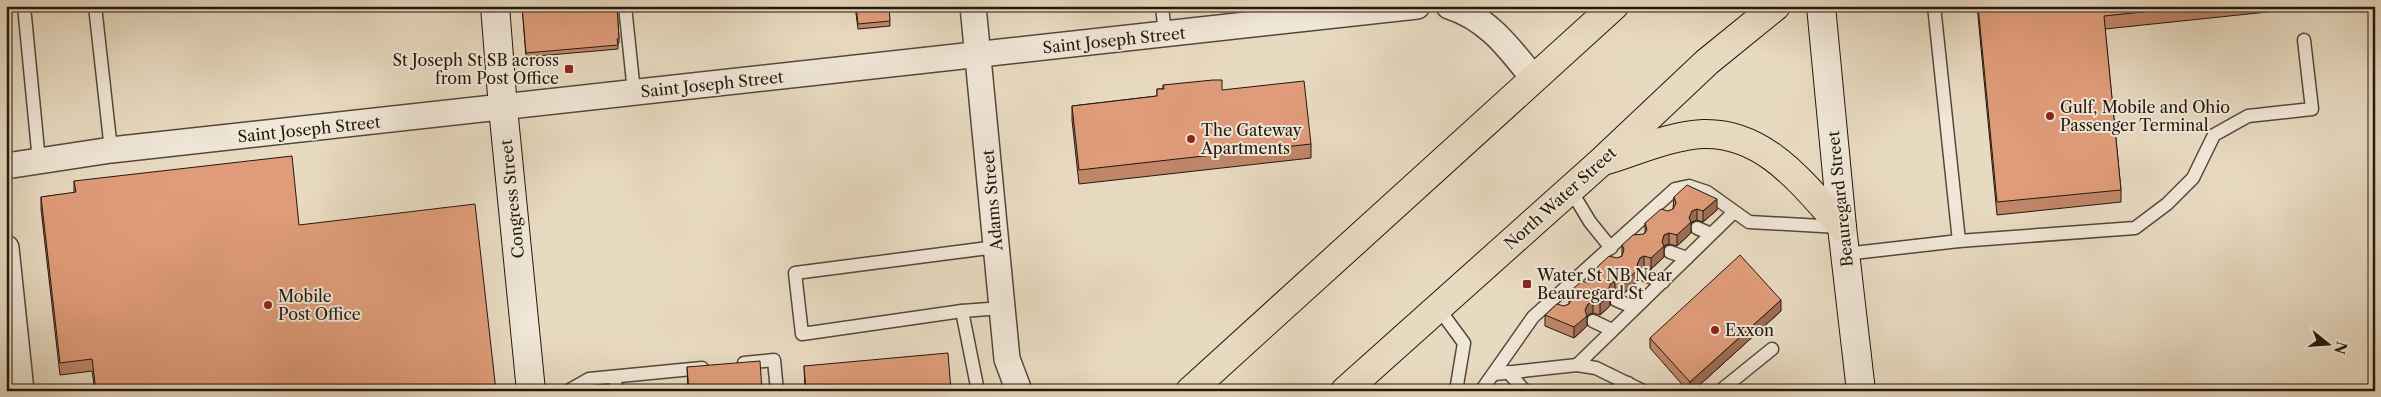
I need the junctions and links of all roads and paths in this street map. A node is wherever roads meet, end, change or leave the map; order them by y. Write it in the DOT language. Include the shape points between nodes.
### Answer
graph roads {
  1 [pos="24,6"];
  2 [pos="96,6"];
  3 [pos="495,6"];
  4 [pos="625,6"];
  5 [pos="973,6"];
  6 [pos="1162,6"];
  7 [pos="1418,6"];
  8 [pos="1450,6"];
  9 [pos="1614,6"];
  10 [pos="1776,6"];
  11 [pos="1821,6"];
  12 [pos="1934,6"];
  13 [pos="1411,7"];
  14 [pos="1165,34"];
  15 [pos="2304,40"];
  16 [pos="978,54"];
  17 [pos="1534,79"];
  18 [pos="634,92"];
  19 [pos="502,108"];
  20 [pos="111,150"];
  21 [pos="39,161"];
  22 [pos="1601,162"];
  23 [pos="6,166"];
  24 [pos="1570,189"];
  25 [pos="1654,208"];
  26 [pos="1734,212"];
  27 [pos="1668,214"];
  28 [pos="1842,227"];
  29 [pos="1696,228"];
  30 [pos="1711,234"];
  31 [pos="1625,235"];
  32 [pos="1640,240"];
  33 [pos="1959,241"];
  34 [pos="996,247"];
  35 [pos="6,248"];
  36 [pos="1606,252"];
  37 [pos="1670,252"];
  38 [pos="1845,254"];
  39 [pos="1687,258"];
  40 [pos="1616,261"];
  41 [pos="1645,275"];
  42 [pos="1574,280"];
  43 [pos="1663,282"];
  44 [pos="1588,286"];
  45 [pos="1616,300"];
  46 [pos="1549,302"];
  47 [pos="1002,308"];
  48 [pos="1636,308"];
  49 [pos="1439,309"];
  50 [pos="1564,309"];
  51 [pos="962,312"];
  52 [pos="1593,321"];
  53 [pos="1612,330"];
  54 [pos="1772,349"];
  55 [pos="1577,365"];
  56 [pos="1508,372"];
  57 [pos="1495,374"];
  58 [pos="615,377"];
  59 [pos="1628,383"];
  60 [pos="1013,389"];
  61 [pos="21,391"];
  62 [pos="531,391"];
  63 [pos="568,391"];
  64 [pos="616,391"];
  65 [pos="777,391"];
  66 [pos="978,391"];
  67 [pos="1190,391"];
  68 [pos="1345,391"];
  69 [pos="1456,391"];
  70 [pos="1481,391"];
  71 [pos="1525,391"];
  72 [pos="1614,391"];
  73 [pos="1643,391"];
  74 [pos="1720,391"];
  75 [pos="1861,391"];
  1 -- 21 [label="lane"];
  2 -- 20 [label="lane"];
  3 -- 19 [label="street, Congress Street"];
  4 -- 18 [label="lane"];
  5 -- 16 [label="street, Adams Street"];
  6 -- 14 [label="lane"];
  7 -- 13 [label="street, Saint Joseph Street"];
  8 -- 17 [label="street" via="1480,20 1500,38"];
  9 -- 17 [label="highway"];
  10 -- 22 [label="highway, North Water Street" via="1707,62"];
  11 -- 28 [label="street, Beauregard Street"];
  12 -- 33 [label="lane"];
  13 -- 14 [label="street, Saint Joseph Street"];
  14 -- 16 [label="street, Saint Joseph Street"];
  15 -- 33 [label="lane" via="2312,109 2248,116 2214,135 2193,178 2167,204 2135,228"];
  16 -- 18 [label="street, Saint Joseph Street"];
  16 -- 34 [label="street, Adams Street"];
  17 -- 67 [label="highway"];
  18 -- 19 [label="street, Saint Joseph Street"];
  19 -- 20 [label="street, Saint Joseph Street"];
  19 -- 62 [label="street, Congress Street"];
  20 -- 21 [label="street, Saint Joseph Street"];
  21 -- 23 [label="street, Saint Joseph Street"];
  22 -- 24 [label="highway, North Water Street"];
  22 -- 28 [label="highway" via="1681,137 1724,136 1764,149 1801,181"];
  24 -- 36 [label="lane"];
  24 -- 49 [label="highway, North Water Street"];
  25 -- 26 [label="lane" via="1675,190 1689,186 1707,192"];
  25 -- 27 [label="lane"];
  25 -- 31 [label="lane"];
  26 -- 28 [label="lane" via="1749,222"];
  26 -- 30 [label="lane"];
  28 -- 38 [label="street, Beauregard Street"];
  29 -- 30 [label="lane"];
  30 -- 39 [label="lane"];
  31 -- 32 [label="lane"];
  31 -- 36 [label="lane"];
  33 -- 38 [label="lane"];
  34 -- 47 [label="street, Adams Street"];
  34 -- 51 [label="lane" via="795,273 802,334"];
  35 -- 61 [label="street"];
  36 -- 40 [label="lane"];
  36 -- 42 [label="lane"];
  37 -- 39 [label="lane"];
  38 -- 75 [label="street, Beauregard Street"];
  39 -- 43 [label="lane"];
  41 -- 43 [label="lane"];
  42 -- 44 [label="lane"];
  42 -- 46 [label="lane"];
  43 -- 48 [label="lane"];
  45 -- 48 [label="lane"];
  46 -- 50 [label="lane"];
  46 -- 57 [label="lane" via="1533,317"];
  47 -- 51 [label="lane"];
  47 -- 60 [label="street, Adams Street"];
  48 -- 53 [label="lane"];
  49 -- 68 [label="highway, North Water Street"];
  49 -- 69 [label="lane" via="1464,343"];
  51 -- 66 [label="lane"];
  52 -- 53 [label="lane"];
  53 -- 55 [label="lane"];
  54 -- 74 [label="lane"];
  55 -- 56 [label="lane"];
  55 -- 59 [label="lane" via="1596,368"];
  56 -- 57 [label="lane"];
  56 -- 71 [label="lane"];
  57 -- 70 [label="lane"];
  58 -- 63 [label="lane" via="589,380"];
  58 -- 64 [label="lane"];
  58 -- 65 [label="lane" via="774,360"];
  59 -- 72 [label="lane"];
  59 -- 73 [label="lane"];
}
